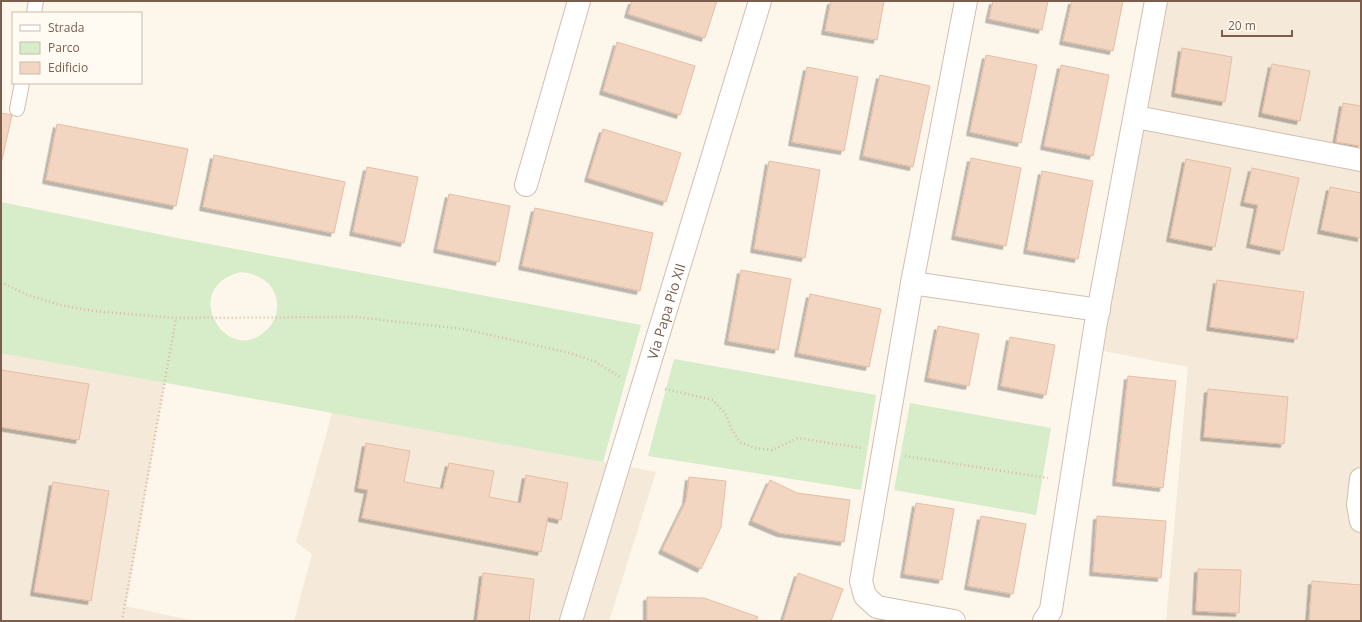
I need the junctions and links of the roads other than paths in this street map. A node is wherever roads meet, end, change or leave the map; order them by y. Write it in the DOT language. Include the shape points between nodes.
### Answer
graph roads {
  1 [pos="36,1"];
  2 [pos="579,1"];
  3 [pos="760,1"];
  4 [pos="966,1"];
  5 [pos="1156,1"];
  6 [pos="34,12"];
  7 [pos="22,84"];
  8 [pos="17,109"];
  9 [pos="1136,117"];
  10 [pos="1361,160"];
  11 [pos="526,185"];
  12 [pos="912,283"];
  13 [pos="1099,310"];
  14 [pos="1361,479"];
  15 [pos="1361,521"];
  16 [pos="571,621"];
  17 [pos="954,621"];
  18 [pos="1044,621"];
  1 -- 6 [label="lane"];
  2 -- 11 [label="street"];
  3 -- 16 [label="street, Via Papa Pio XII"];
  4 -- 12 [label="street"];
  5 -- 9 [label="street"];
  7 -- 8 [label="lane"];
  9 -- 10 [label="street"];
  9 -- 13 [label="street"];
  12 -- 13 [label="street"];
  12 -- 17 [label="street" via="862,574 862,591 868,601 877,607"];
  13 -- 18 [label="street" via="1051,610"];
  14 -- 15 [label="street" via="1358,505"];
}
